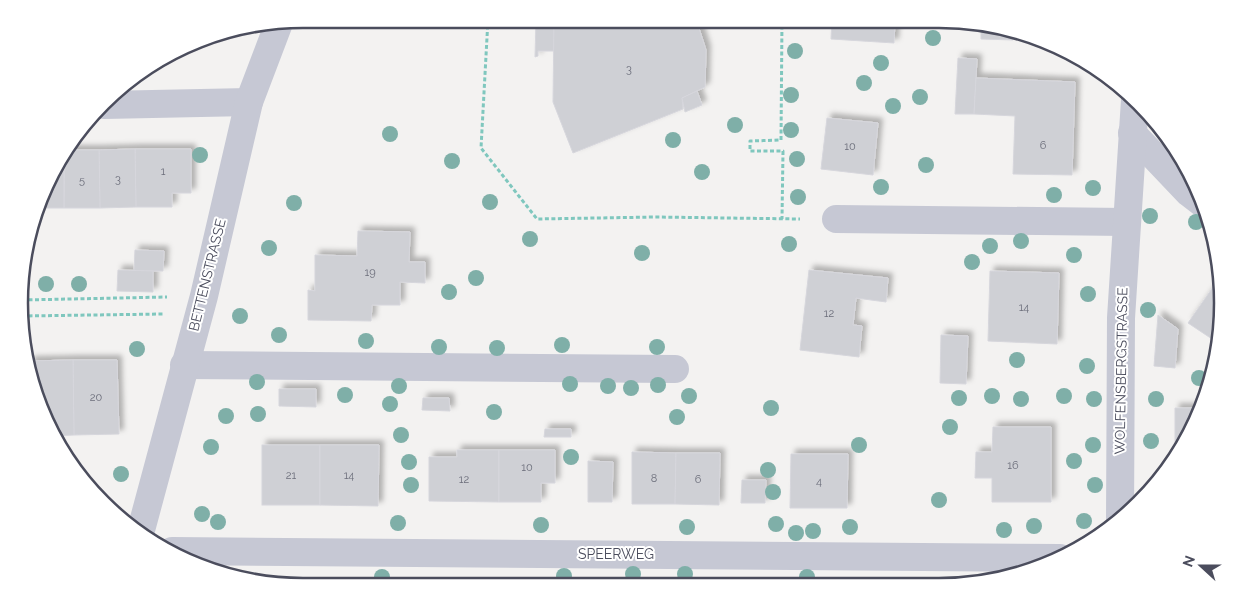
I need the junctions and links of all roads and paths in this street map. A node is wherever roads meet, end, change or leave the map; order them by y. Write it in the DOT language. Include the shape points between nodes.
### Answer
graph roads {
  1 [pos="488,28"];
  2 [pos="782,28"];
  3 [pos="277,29"];
  4 [pos="249,102"];
  5 [pos="111,105"];
  6 [pos="1134,109"];
  7 [pos="1132,133"];
  8 [pos="1192,196"];
  9 [pos="782,219"];
  10 [pos="793,219"];
  11 [pos="836,219"];
  12 [pos="1126,222"];
  13 [pos="28,300"];
  14 [pos="201,304"];
  15 [pos="28,316"];
  16 [pos="184,365"];
  17 [pos="675,369"];
  18 [pos="1120,510"];
  19 [pos="143,527"];
  20 [pos="183,551"];
  21 [pos="1043,558"];
  1 -- 9 [label="path" via="481,148 537,219"];
  2 -- 9 [label="path" via="781,140 750,140 750,151 782,151"];
  3 -- 4 [label="street, BETTENSTRASSE"];
  4 -- 5 [label="street"];
  4 -- 14 [label="street, BETTENSTRASSE"];
  6 -- 7 [label="street, WOLFENSBERGSTRASSE"];
  7 -- 8 [label="street"];
  7 -- 12 [label="street, WOLFENSBERGSTRASSE"];
  9 -- 10 [label="path"];
  11 -- 12 [label="street"];
  12 -- 18 [label="street, WOLFENSBERGSTRASSE" via="1120,318"];
  13 -- 14 [label="path"];
  14 -- 15 [label="path"];
  14 -- 16 [label="street, BETTENSTRASSE"];
  16 -- 17 [label="street"];
  16 -- 19 [label="street, BETTENSTRASSE"];
  20 -- 21 [label="street, SPEERWEG"];
}
